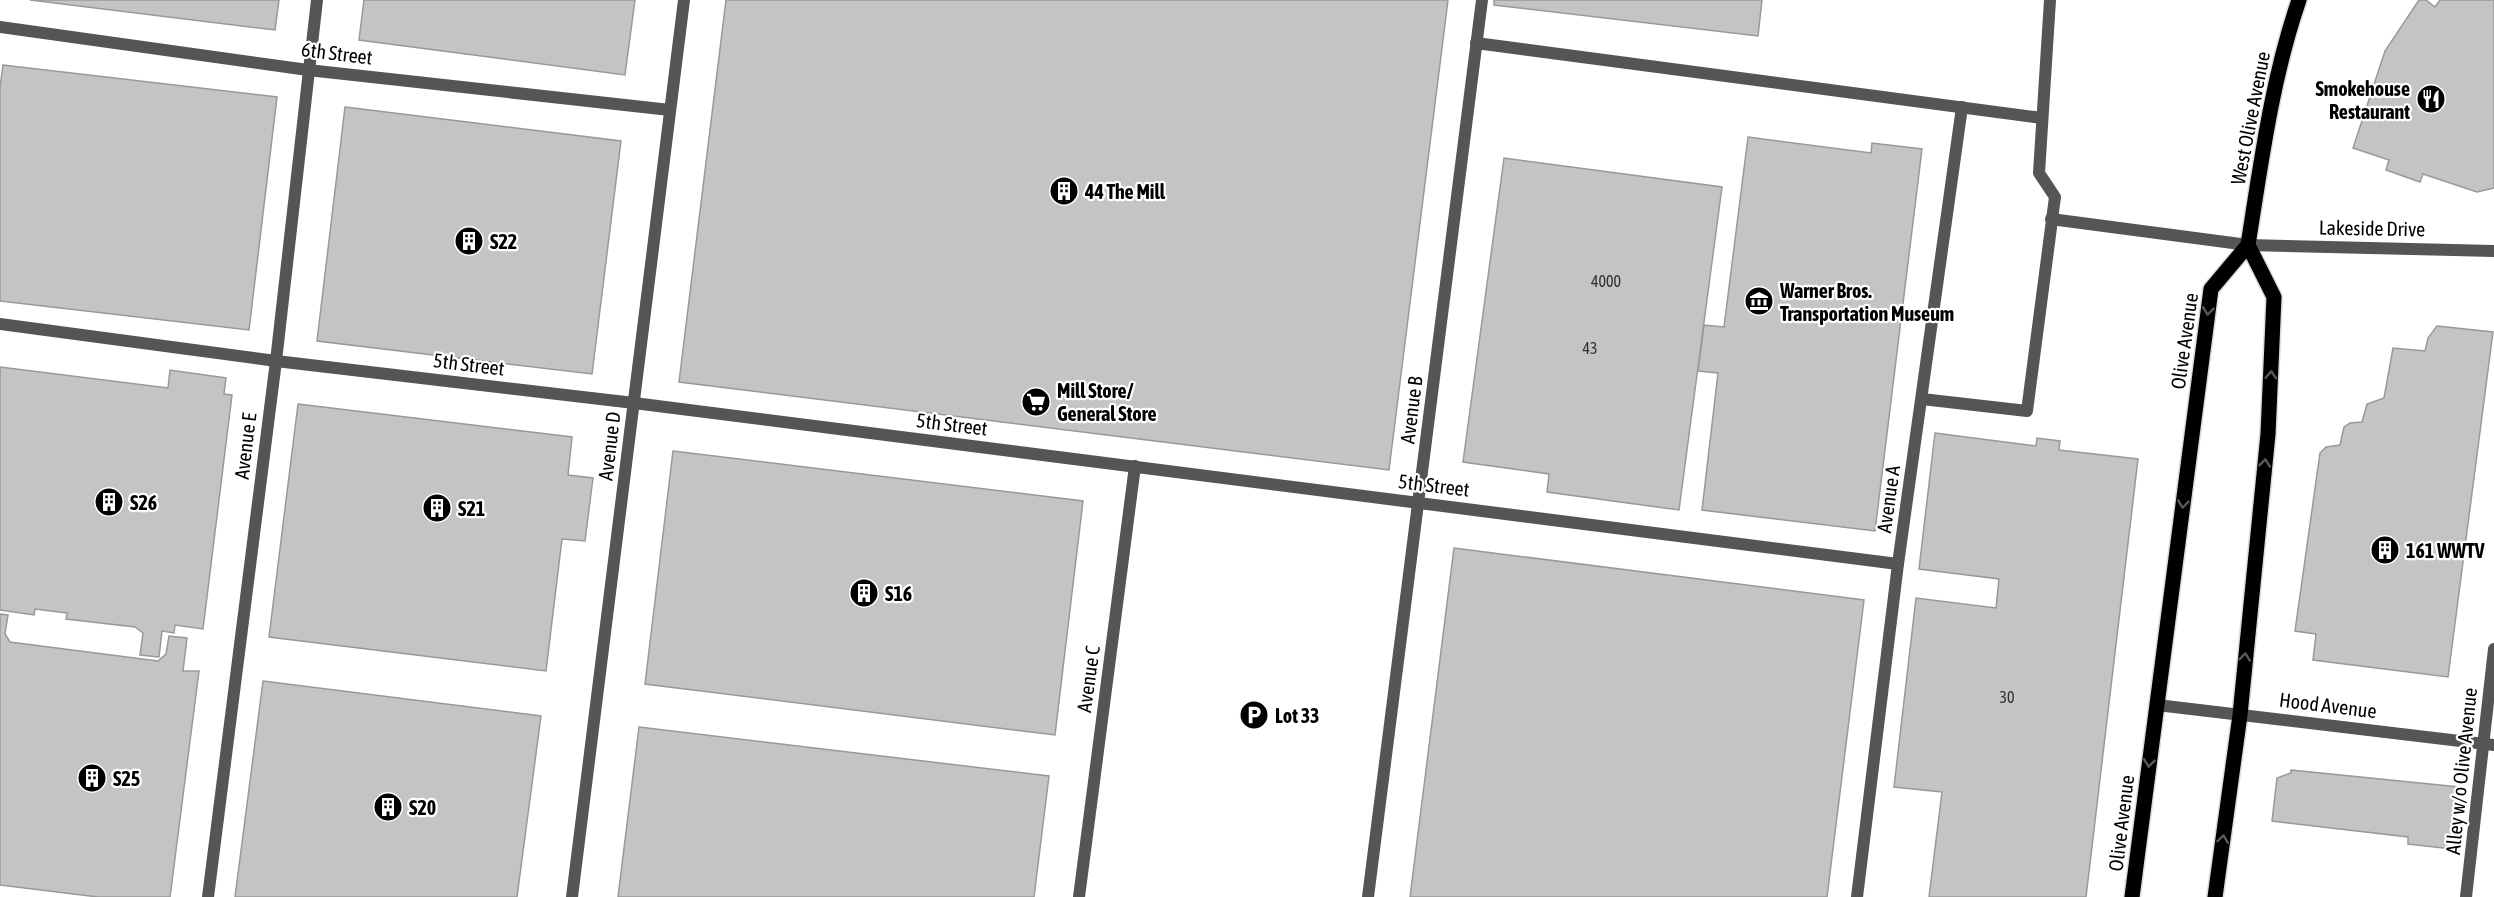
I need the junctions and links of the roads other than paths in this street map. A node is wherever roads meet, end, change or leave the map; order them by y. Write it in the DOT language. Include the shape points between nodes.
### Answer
graph roads {
  1 [pos="317,0"];
  2 [pos="684,0"];
  3 [pos="1482,0"];
  4 [pos="2049,0"];
  5 [pos="2299,0"];
  6 [pos="0,27"];
  7 [pos="1476,43"];
  8 [pos="308,70"];
  9 [pos="1962,107"];
  10 [pos="670,110"];
  11 [pos="2042,118"];
  12 [pos="2051,219"];
  13 [pos="2248,245"];
  14 [pos="2494,251"];
  15 [pos="0,324"];
  16 [pos="276,361"];
  17 [pos="1922,399"];
  18 [pos="634,403"];
  19 [pos="1135,466"];
  20 [pos="1419,502"];
  21 [pos="1898,564"];
  22 [pos="2494,649"];
  23 [pos="2157,705"];
  24 [pos="2240,715"];
  25 [pos="2489,744"];
  26 [pos="208,897"];
  27 [pos="572,897"];
  28 [pos="1078,897"];
  29 [pos="1368,897"];
  30 [pos="1857,897"];
  31 [pos="2132,897"];
  32 [pos="2215,897"];
  33 [pos="2466,897"];
  1 -- 8 [label="street, Avenue E"];
  2 -- 10 [label="street, Avenue D"];
  3 -- 7 [label="street, Avenue B"];
  4 -- 11 [label="street"];
  5 -- 13 [label="main road, West Olive Avenue" via="2274,96"];
  6 -- 8 [label="street, 6th Street"];
  7 -- 9 [label="street"];
  7 -- 20 [label="street, Avenue B"];
  8 -- 10 [label="street, 6th Street"];
  8 -- 16 [label="street, Avenue E"];
  9 -- 11 [label="street"];
  9 -- 17 [label="street, Avenue A"];
  10 -- 18 [label="street, Avenue D"];
  11 -- 12 [label="street" via="2039,173 2055,197"];
  12 -- 13 [label="street, Lakeside Drive"];
  12 -- 17 [label="street" via="2027,411"];
  13 -- 14 [label="street, Lakeside Drive"];
  13 -- 23 [label="main road, Olive Avenue, one-way" via="2211,290"];
  24 -- 13 [label="main road, one-way" via="2268,434 2274,297"];
  15 -- 16 [label="street, 5th Street"];
  16 -- 18 [label="street, 5th Street"];
  16 -- 26 [label="street, Avenue E"];
  17 -- 21 [label="street, Avenue A"];
  18 -- 19 [label="street, 5th Street"];
  18 -- 27 [label="street, Avenue D"];
  19 -- 20 [label="street, 5th Street"];
  19 -- 28 [label="street, Avenue C"];
  20 -- 21 [label="street, 5th Street"];
  20 -- 29 [label="street, Avenue B"];
  21 -- 30 [label="street, Avenue A"];
  22 -- 25 [label="street, Alley w/o Olive Avenue"];
  23 -- 24 [label="street, Hood Avenue"];
  23 -- 31 [label="main road, Olive Avenue, one-way"];
  24 -- 25 [label="street, Hood Avenue"];
  32 -- 24 [label="main road, one-way"];
  25 -- 33 [label="street, Alley w/o Olive Avenue"];
}
